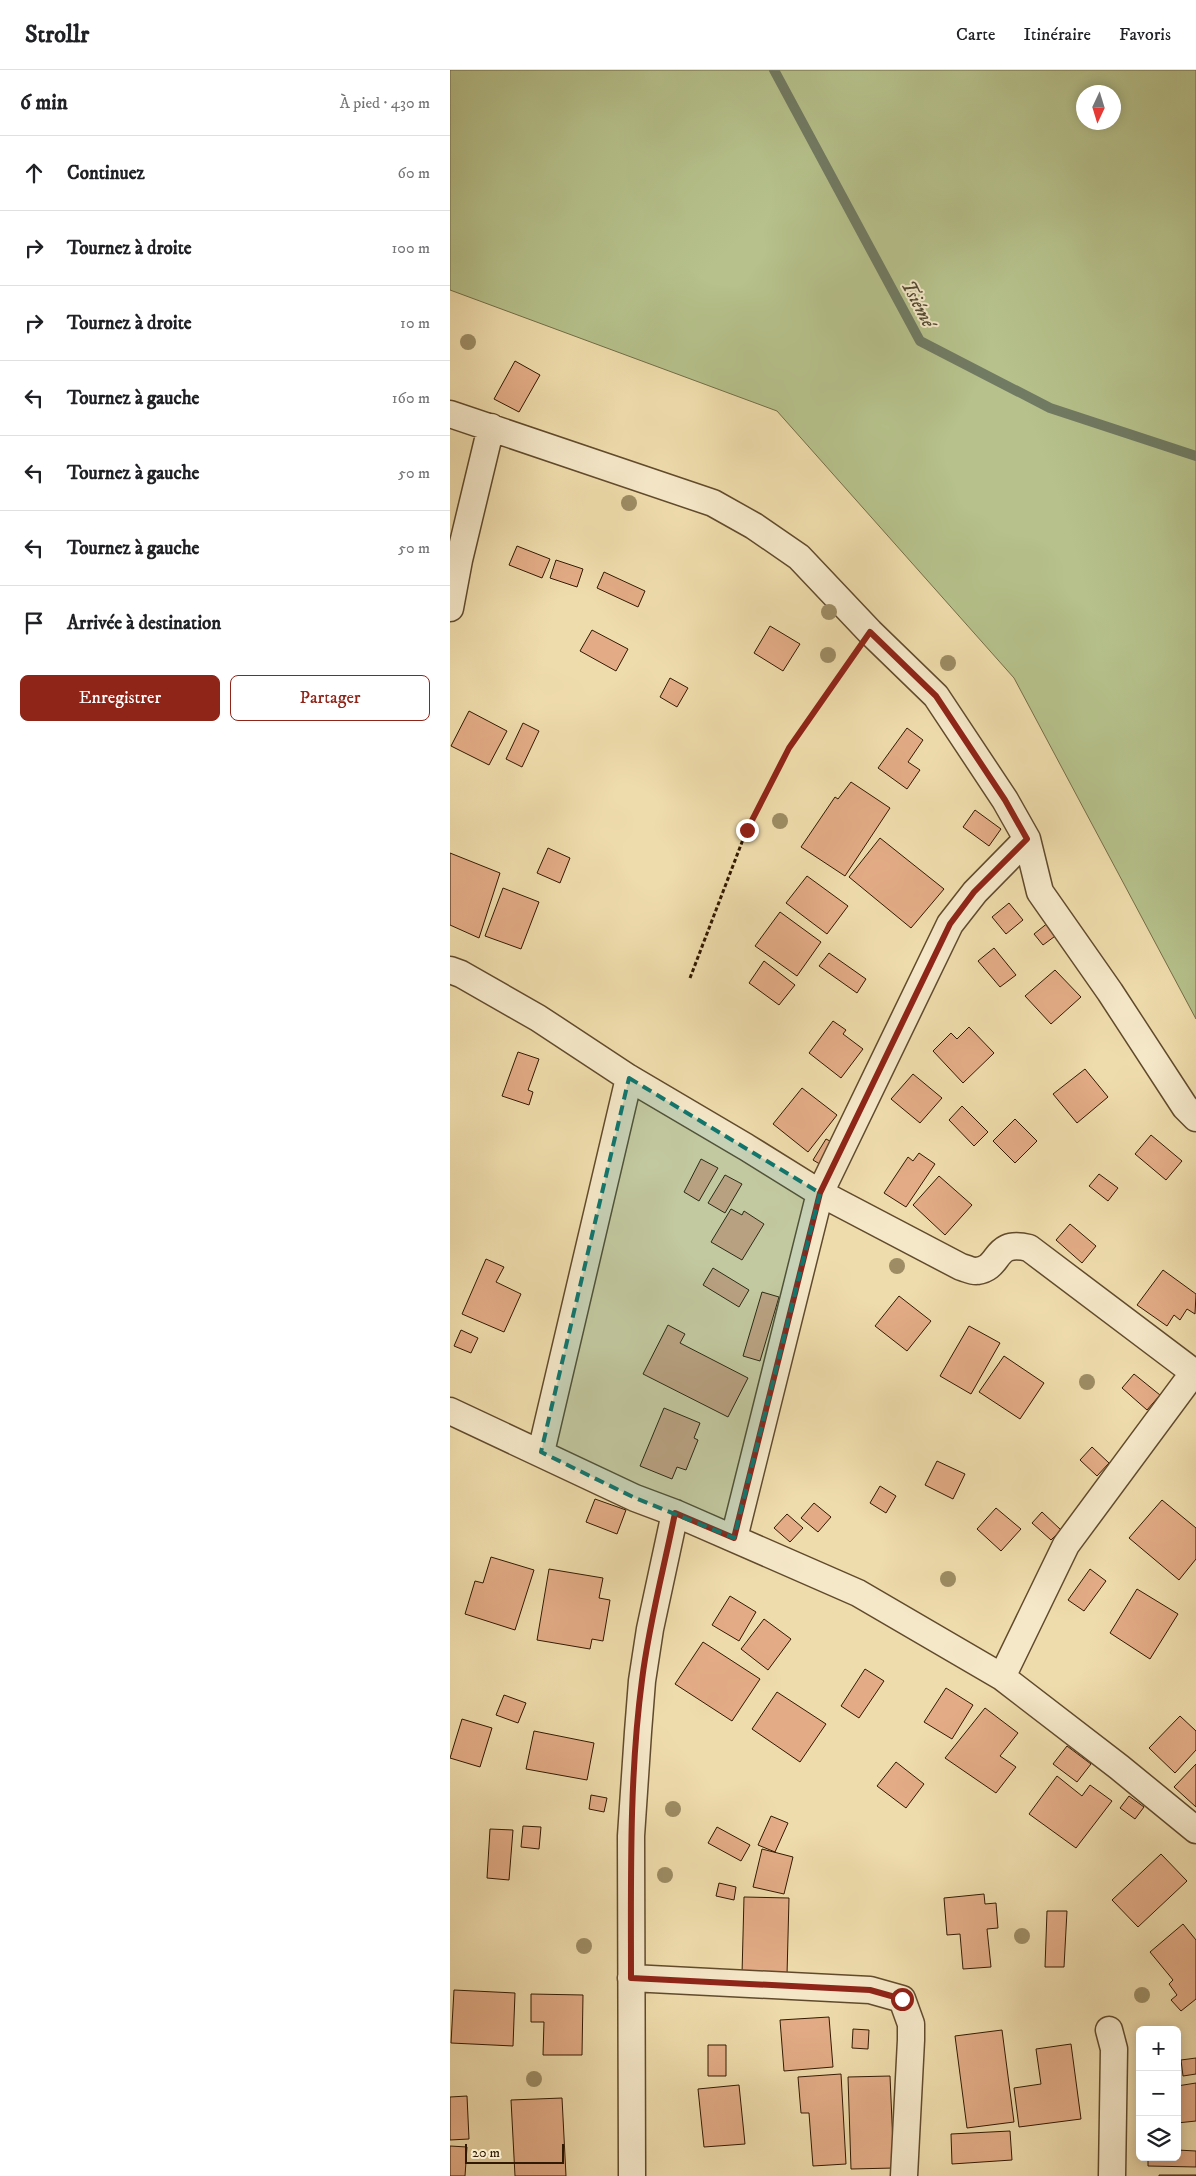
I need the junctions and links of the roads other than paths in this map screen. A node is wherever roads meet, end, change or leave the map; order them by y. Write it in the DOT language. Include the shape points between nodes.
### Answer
graph roads {
  1 [pos="450,414"];
  2 [pos="491,427"];
  3 [pos="450,608"];
  4 [pos="1027,839"];
  5 [pos="450,970"];
  6 [pos="629,1078"];
  7 [pos="1196,1118"];
  8 [pos="820,1193"];
  9 [pos="1195,1373"];
  10 [pos="453,1420"];
  11 [pos="541,1452"];
  12 [pos="675,1513"];
  13 [pos="734,1538"];
  14 [pos="1002,1677"];
  15 [pos="1196,1830"];
  16 [pos="631,1978"];
  17 [pos="1109,2030"];
  18 [pos="632,2176"];
  19 [pos="904,2176"];
  20 [pos="1112,2176"];
  1 -- 2 [label="street"];
  2 -- 3 [label="street"];
  2 -- 4 [label="street" via="713,503 799,557 936,696"];
  4 -- 7 [label="street" via="1040,892 1185,1107"];
  4 -- 8 [label="street" via="974,892 950,924"];
  5 -- 6 [label="street" via="538,1018"];
  6 -- 8 [label="street"];
  6 -- 11 [label="street"];
  8 -- 9 [label="street" via="961,1267 977,1271 989,1266 1005,1248 1016,1244 1029,1248"];
  8 -- 13 [label="street"];
  9 -- 14 [label="street" via="1066,1545"];
  10 -- 11 [label="street"];
  11 -- 12 [label="street" via="635,1498"];
  12 -- 13 [label="street"];
  12 -- 16 [label="street" via="642,1681 631,1836"];
  13 -- 14 [label="street" via="858,1593"];
  14 -- 15 [label="street" via="1119,1766"];
  16 -- 18 [label="street"];
  16 -- 19 [label="street" via="870,1990 902,1999 911,2024"];
  17 -- 20 [label="street" via="1114,2049"];
}
